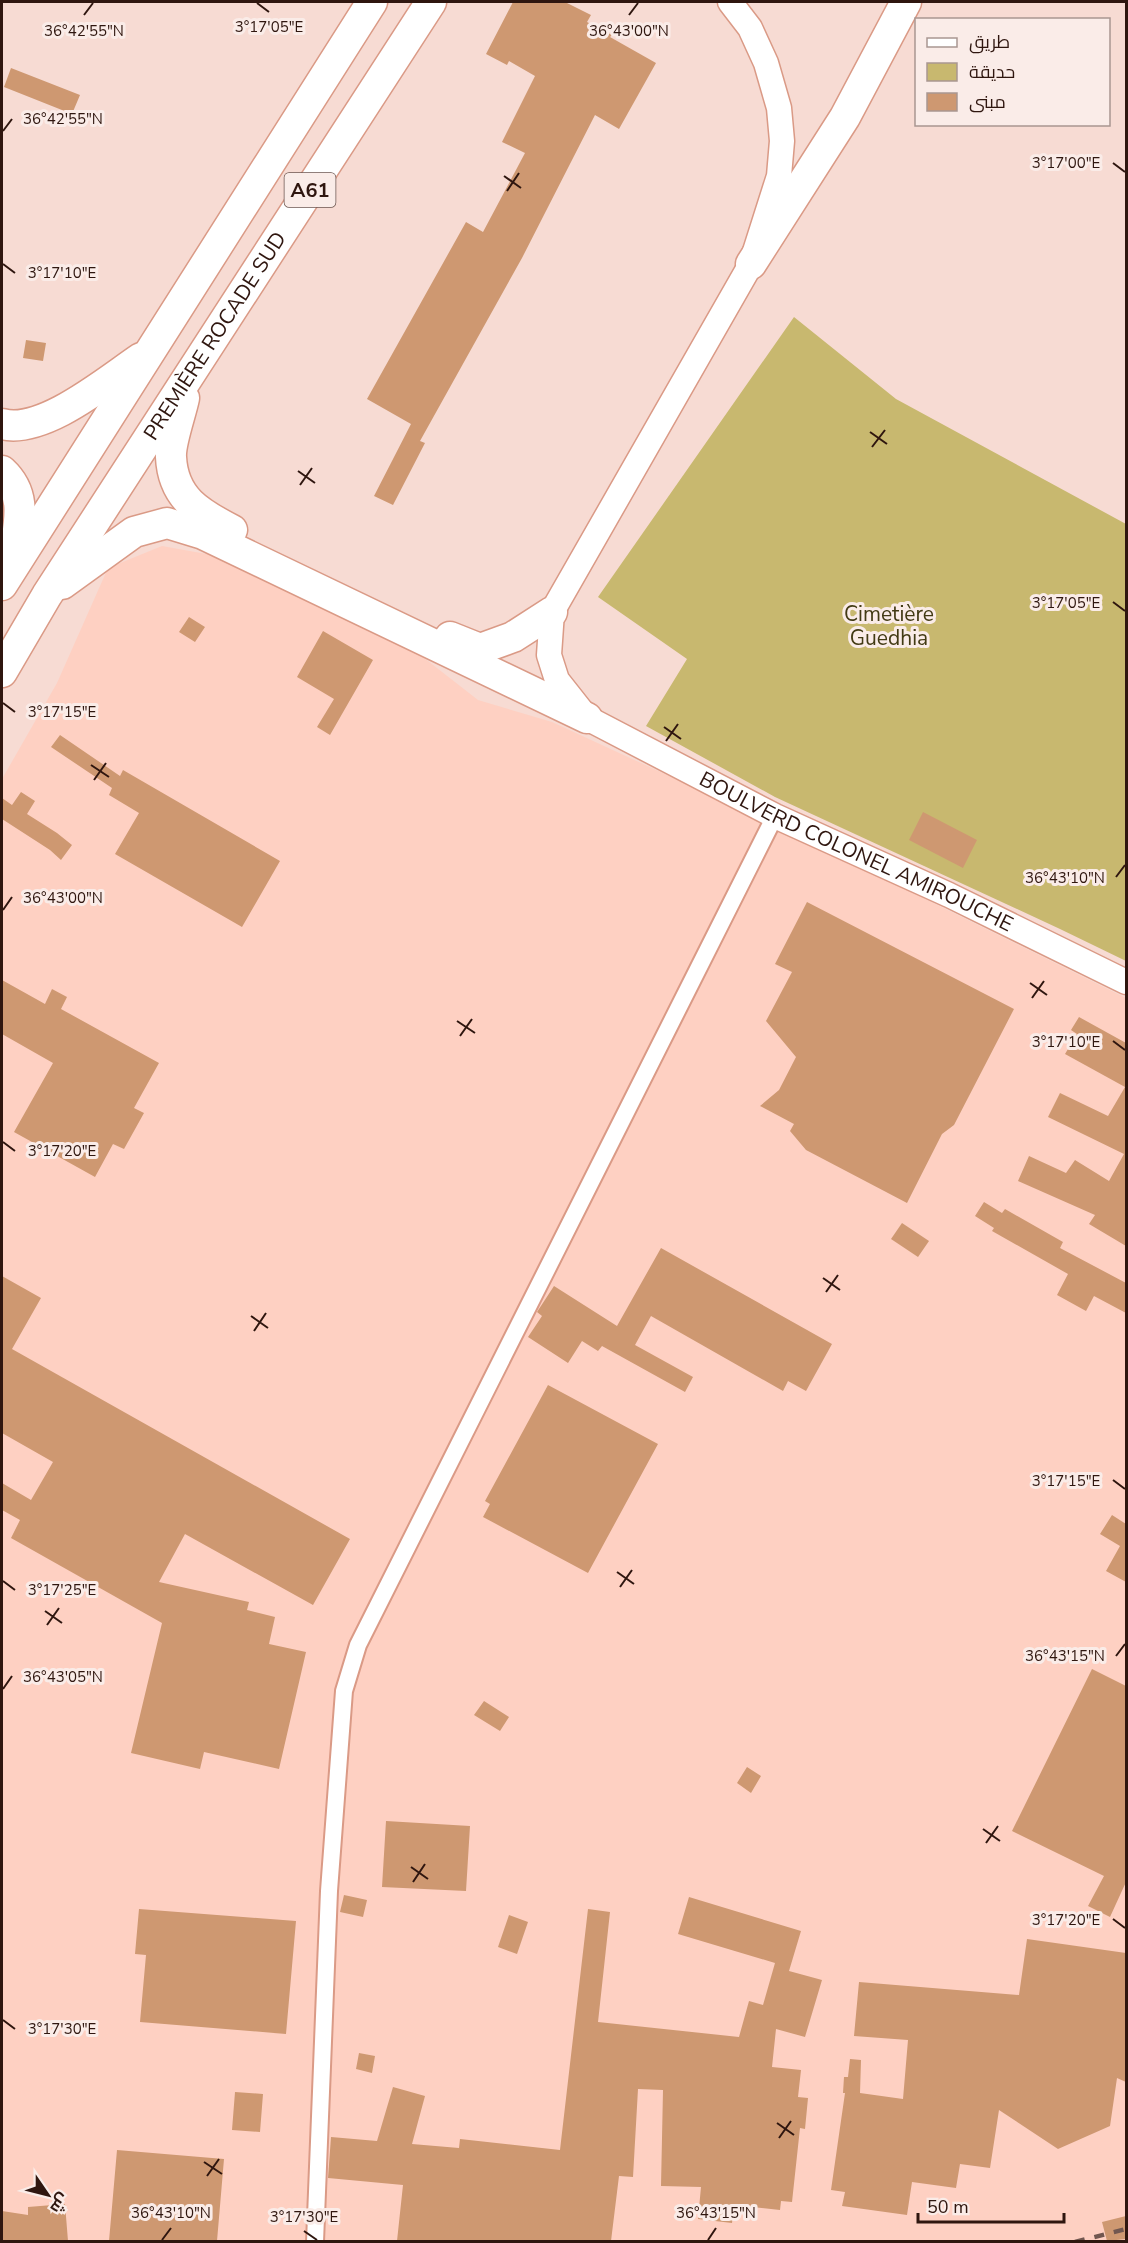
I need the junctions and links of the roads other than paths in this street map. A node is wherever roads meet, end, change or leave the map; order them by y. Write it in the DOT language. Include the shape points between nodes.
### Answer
graph roads {
  1 [pos="372,2"];
  2 [pos="432,2"];
  3 [pos="730,2"];
  4 [pos="906,2"];
  5 [pos="751,264"];
  6 [pos="151,351"];
  7 [pos="189,379"];
  8 [pos="2,424"];
  9 [pos="2,471"];
  10 [pos="7,575"];
  11 [pos="47,595"];
  12 [pos="552,612"];
  13 [pos="2,672"];
  14 [pos="586,718"];
  15 [pos="775,816"];
  16 [pos="1126,982"];
  17 [pos="315,2241"];
  1 -- 6 [label="highway, A61"];
  2 -- 7 [label="highway, PREMIÈRE ROCADE SUD / A61"];
  3 -- 5 [label="main road" via="750,28 766,63 779,108 782,141 779,176"];
  4 -- 5 [label="highway" via="844,117"];
  5 -- 12 [label="main road"];
  6 -- 8 [label="highway" via="55,415 35,423"];
  6 -- 10 [label="highway, A61"];
  7 -- 11 [label="highway, PREMIÈRE ROCADE SUD / A61"];
  7 -- 12 [label="highway" via="171,456 179,491 201,514 434,631 480,649 513,637"];
  9 -- 10 [label="highway" via="20,496"];
  11 -- 13 [label="highway, PREMIÈRE ROCADE SUD / A61"];
  11 -- 14 [label="highway" via="134,532 167,523 203,534"];
  12 -- 14 [label="main road" via="549,655 557,680"];
  14 -- 15 [label="main road, BOULVERD COLONEL AMIROUCHE"];
  15 -- 16 [label="main road, BOULVERD COLONEL AMIROUCHE"];
  15 -- 17 [label="street" via="358,1645 349,1671 344,1691 329,1891"];
}
